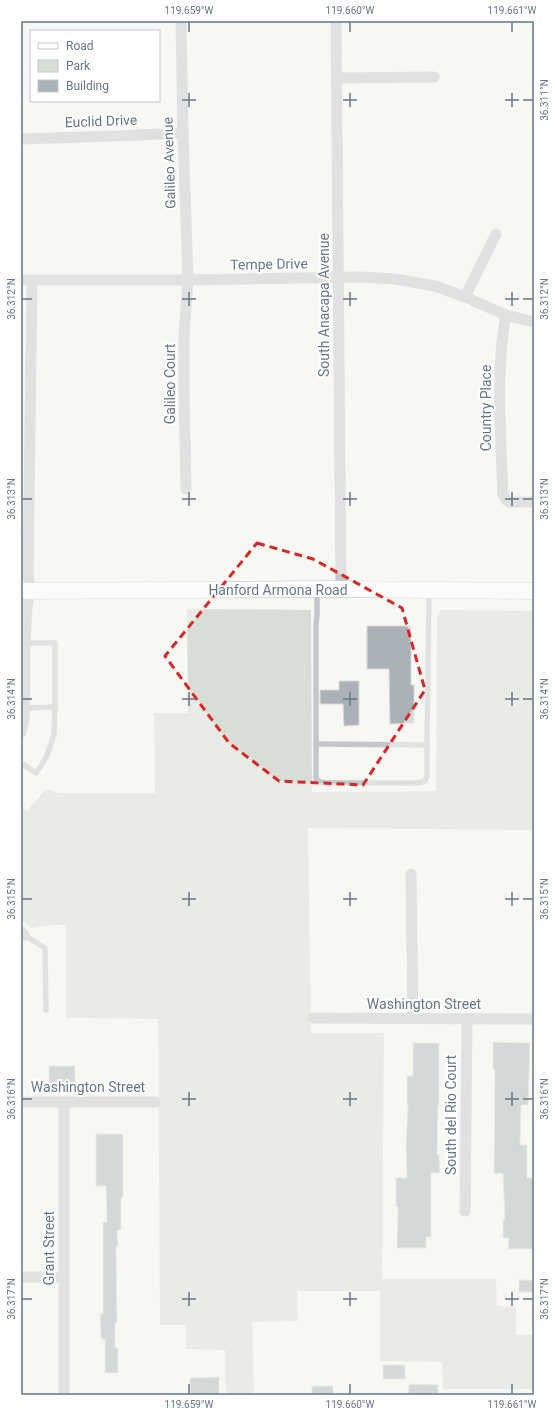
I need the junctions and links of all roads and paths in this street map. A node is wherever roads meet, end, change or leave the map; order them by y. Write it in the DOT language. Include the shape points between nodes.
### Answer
graph roads {
  1 [pos="181,21"];
  2 [pos="336,21"];
  3 [pos="434,77"];
  4 [pos="336,78"];
  5 [pos="183,133"];
  6 [pos="21,139"];
  7 [pos="496,234"];
  8 [pos="339,278"];
  9 [pos="27,280"];
  10 [pos="188,280"];
  11 [pos="465,297"];
  12 [pos="506,315"];
  13 [pos="534,322"];
  14 [pos="186,489"];
  15 [pos="534,502"];
  16 [pos="341,589"];
  17 [pos="317,590"];
  18 [pos="429,590"];
  19 [pos="534,590"];
  20 [pos="25,591"];
  21 [pos="23,624"];
  22 [pos="25,643"];
  23 [pos="23,695"];
  24 [pos="55,707"];
  25 [pos="25,708"];
  26 [pos="21,732"];
  27 [pos="316,744"];
  28 [pos="427,745"];
  29 [pos="21,763"];
  30 [pos="411,874"];
  31 [pos="22,935"];
  32 [pos="46,1010"];
  33 [pos="313,1018"];
  34 [pos="413,1018"];
  35 [pos="467,1019"];
  36 [pos="534,1019"];
  37 [pos="21,1102"];
  38 [pos="64,1102"];
  39 [pos="155,1102"];
  40 [pos="465,1212"];
  41 [pos="21,1277"];
  42 [pos="63,1277"];
  43 [pos="64,1395"];
  1 -- 5 [label="street, Galileo Avenue"];
  2 -- 4 [label="street, South Anacapa Avenue"];
  3 -- 4 [label="street"];
  4 -- 8 [label="street, South Anacapa Avenue"];
  5 -- 6 [label="street, Euclid Drive"];
  5 -- 10 [label="street, Galileo Avenue"];
  7 -- 11 [label="street"];
  8 -- 10 [label="street, Tempe Drive"];
  8 -- 11 [label="street, Tempe Drive" via="410,281 435,286"];
  8 -- 16 [label="street, South Anacapa Avenue"];
  9 -- 10 [label="street, Tempe Drive"];
  9 -- 20 [label="street" via="28,572"];
  10 -- 14 [label="street, Galileo Court" via="184,335"];
  11 -- 12 [label="street, Tempe Drive"];
  12 -- 13 [label="street, Tempe Drive"];
  12 -- 15 [label="street, Country Place" via="502,337 500,399 503,494 510,502"];
  16 -- 17 [label="main road, Hanford Armona Road"];
  16 -- 18 [label="main road, Hanford Armona Road"];
  17 -- 20 [label="main road, Hanford Armona Road"];
  17 -- 27 [label="lane"];
  18 -- 19 [label="main road, Hanford Armona Road"];
  18 -- 28 [label="lane"];
  20 -- 21 [label="street"];
  21 -- 22 [label="street"];
  22 -- 23 [label="street"];
  22 -- 24 [label="lane" via="55,643"];
  23 -- 25 [label="street"];
  24 -- 25 [label="lane"];
  24 -- 29 [label="lane" via="54,735 46,758 36,773"];
  25 -- 26 [label="street"];
  27 -- 28 [label="lane"];
  27 -- 28 [label="lane" via="316,779 326,783 425,781"];
  30 -- 34 [label="street"];
  31 -- 32 [label="lane" via="45,948"];
  33 -- 34 [label="street, Washington Street"];
  34 -- 35 [label="street, Washington Street"];
  35 -- 36 [label="street, Washington Street"];
  35 -- 40 [label="street, South del Rio Court"];
  37 -- 38 [label="street, Washington Street"];
  38 -- 39 [label="street, Washington Street"];
  38 -- 42 [label="street, Grant Street"];
  41 -- 42 [label="street"];
  42 -- 43 [label="street, Grant Street"];
}
